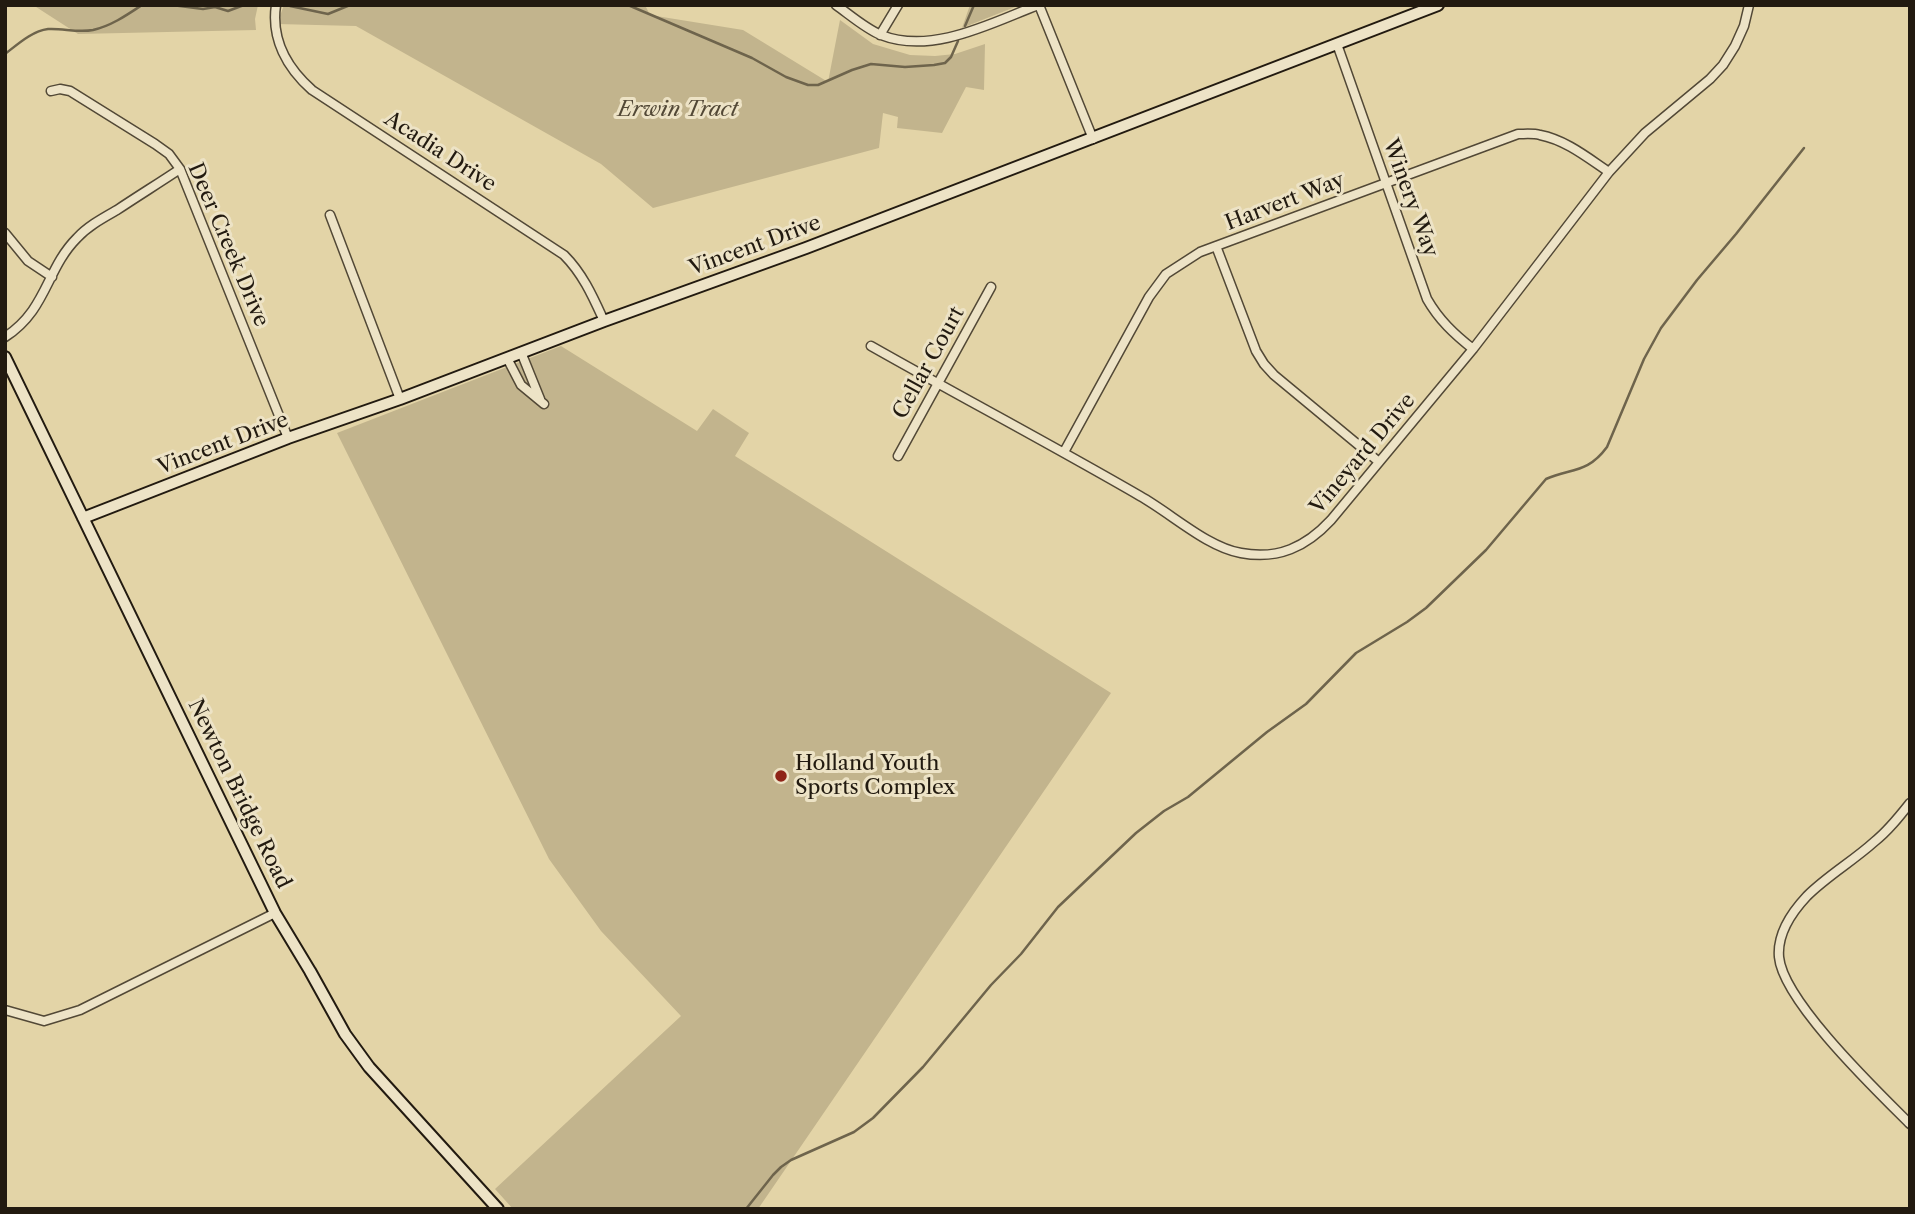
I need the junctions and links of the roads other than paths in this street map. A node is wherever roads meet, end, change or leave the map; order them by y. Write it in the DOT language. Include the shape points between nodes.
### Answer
graph roads {
  1 [pos="276,5"];
  2 [pos="836,5"];
  3 [pos="898,5"];
  4 [pos="1038,5"];
  5 [pos="1438,5"];
  6 [pos="1749,5"];
  7 [pos="880,34"];
  8 [pos="1337,44"];
  9 [pos="51,92"];
  10 [pos="1093,139"];
  11 [pos="180,169"];
  12 [pos="1609,172"];
  13 [pos="1385,183"];
  14 [pos="330,215"];
  15 [pos="5,233"];
  16 [pos="1216,246"];
  17 [pos="52,277"];
  18 [pos="991,287"];
  19 [pos="604,320"];
  20 [pos="5,337"];
  21 [pos="872,346"];
  22 [pos="1473,349"];
  23 [pos="521,352"];
  24 [pos="5,357"];
  25 [pos="507,358"];
  26 [pos="937,383"];
  27 [pos="400,398"];
  28 [pos="288,438"];
  29 [pos="1063,452"];
  30 [pos="898,456"];
  31 [pos="1378,463"];
  32 [pos="83,519"];
  33 [pos="1910,803"];
  34 [pos="275,913"];
  35 [pos="5,1010"];
  36 [pos="1910,1124"];
  37 [pos="498,1209"];
  1 -- 19 [label="street, Acadia Drive" via="279,44 303,82 564,255 588,286"];
  2 -- 7 [label="street"];
  3 -- 7 [label="street"];
  4 -- 7 [label="street" via="938,40 907,41"];
  4 -- 10 [label="street"];
  5 -- 8 [label="street, Vincent Drive"];
  6 -- 12 [label="street, Vineyard Drive" via="1744,26 1723,65 1645,133"];
  8 -- 10 [label="street, Vincent Drive"];
  8 -- 13 [label="street, Winery Way"];
  9 -- 11 [label="street, Deer Creek Drive" via="70,91 169,154"];
  10 -- 19 [label="street, Vincent Drive"];
  11 -- 17 [label="street" via="77,237"];
  11 -- 28 [label="street, Deer Creek Drive"];
  12 -- 13 [label="street, Harvert Way" via="1559,141 1539,134 1518,134"];
  12 -- 22 [label="street, Vineyard Drive"];
  13 -- 16 [label="street, Harvert Way"];
  13 -- 22 [label="street, Winery Way" via="1427,299 1455,335"];
  14 -- 27 [label="street"];
  15 -- 17 [label="street" via="29,261"];
  16 -- 29 [label="street, Harvert Way" via="1166,274"];
  16 -- 31 [label="street" via="1264,364"];
  17 -- 20 [label="street" via="33,311"];
  18 -- 26 [label="street, Cellar Court"];
  19 -- 23 [label="street, Vincent Drive"];
  21 -- 26 [label="street, Vineyard Drive"];
  22 -- 31 [label="street, Vineyard Drive"];
  23 -- 25 [label="street, Vincent Drive"];
  23 -- 25 [label="street" via="544,404 521,385"];
  24 -- 32 [label="street, Newton Bridge Road"];
  25 -- 27 [label="street, Vincent Drive"];
  26 -- 29 [label="street, Vineyard Drive"];
  26 -- 30 [label="street, Cellar Court"];
  27 -- 28 [label="street, Vincent Drive"];
  28 -- 32 [label="street, Vincent Drive"];
  29 -- 31 [label="street, Vineyard Drive" via="1169,513 1212,544 1257,555 1293,549 1314,537"];
  32 -- 34 [label="street, Newton Bridge Road"];
  33 -- 36 [label="street" via="1883,834 1795,910 1782,934 1779,957 1787,984 1803,1007"];
  34 -- 35 [label="street" via="80,1010 44,1021"];
  34 -- 37 [label="street, Newton Bridge Road" via="369,1067"];
}
